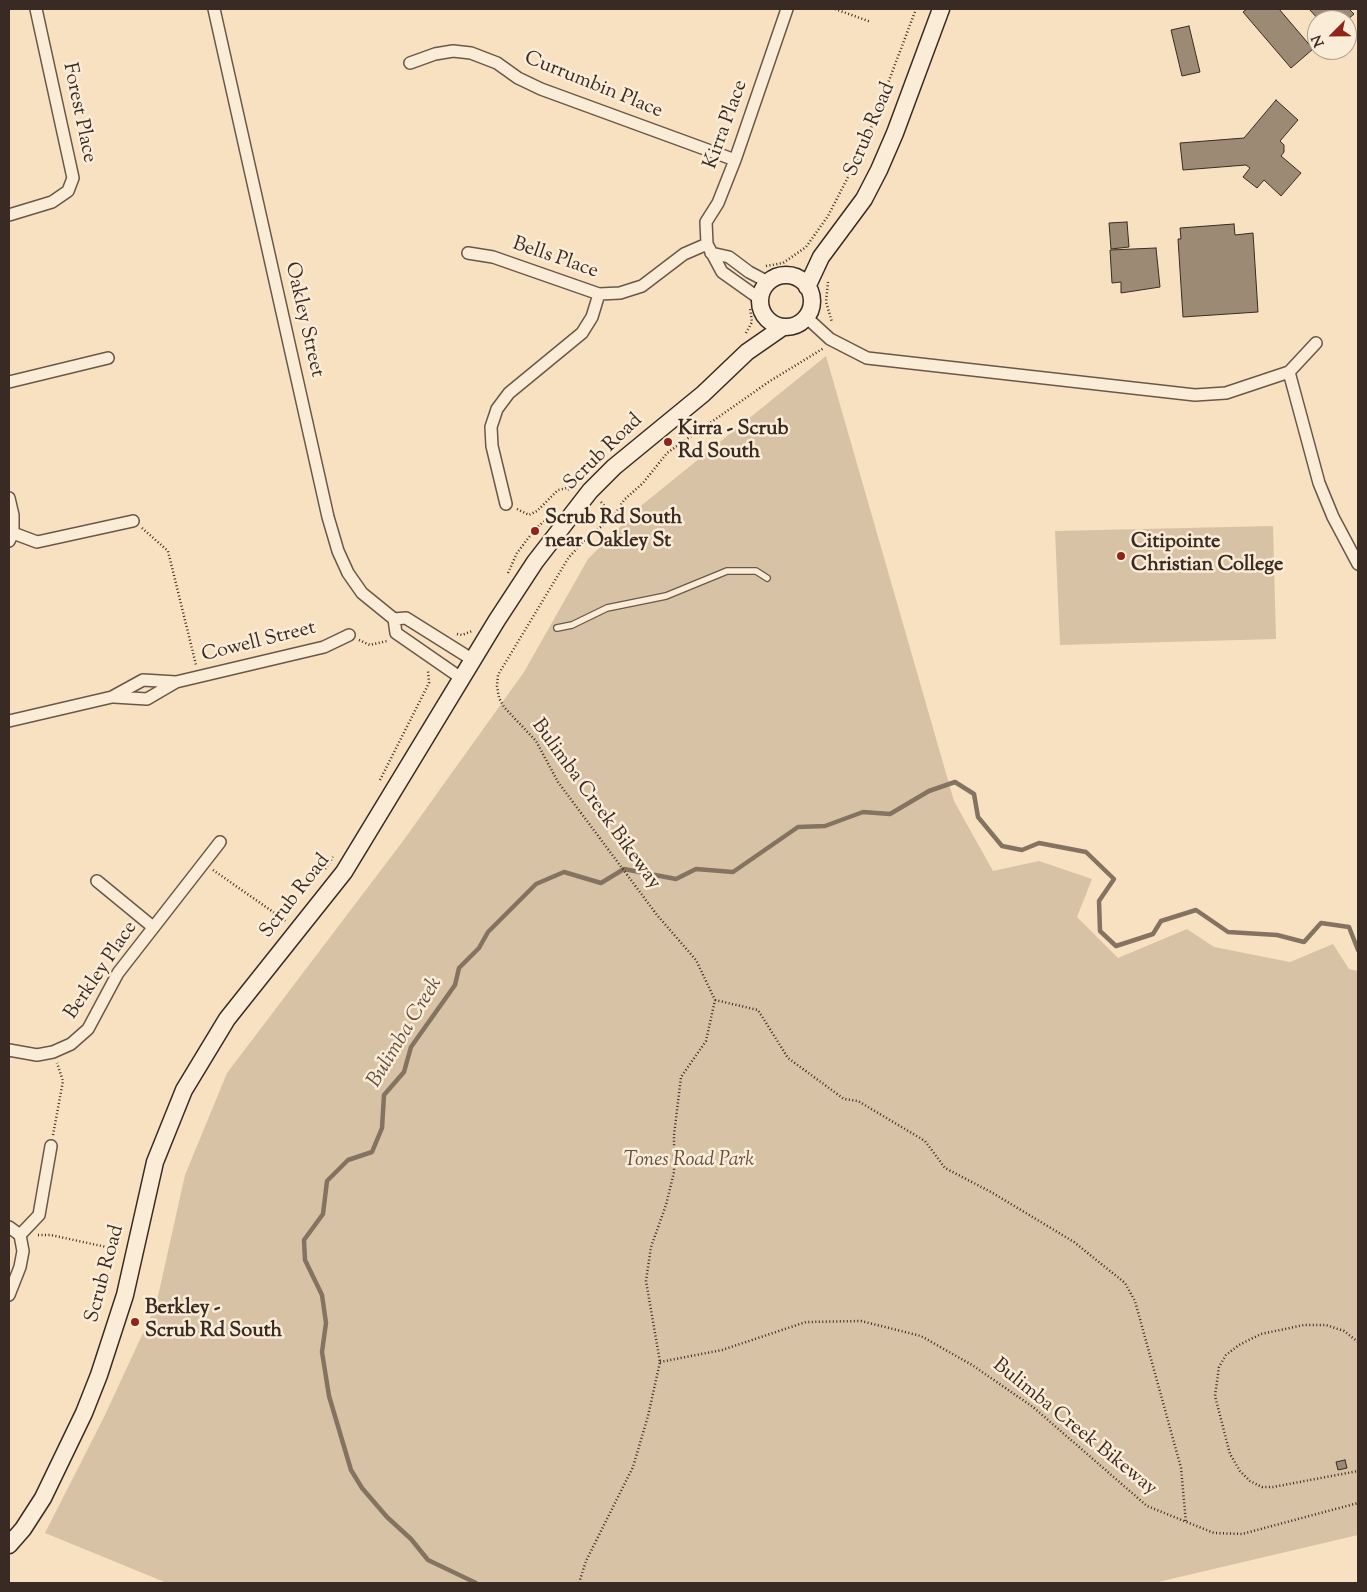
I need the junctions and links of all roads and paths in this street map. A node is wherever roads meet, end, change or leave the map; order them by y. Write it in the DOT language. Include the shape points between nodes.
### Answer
graph roads {
  1 [pos="36,9"];
  2 [pos="214,9"];
  3 [pos="787,9"];
  4 [pos="835,9"];
  5 [pos="941,9"];
  6 [pos="871,22"];
  7 [pos="410,63"];
  8 [pos="735,160"];
  9 [pos="9,215"];
  10 [pos="709,248"];
  11 [pos="801,251"];
  12 [pos="468,253"];
  13 [pos="817,261"];
  14 [pos="791,275"];
  15 [pos="768,282"];
  16 [pos="807,287"];
  17 [pos="600,294"];
  18 [pos="760,299"];
  19 [pos="765,316"];
  20 [pos="806,317"];
  21 [pos="783,327"];
  22 [pos="830,339"];
  23 [pos="1316,343"];
  24 [pos="747,352"];
  25 [pos="108,358"];
  26 [pos="1289,372"];
  27 [pos="9,382"];
  28 [pos="572,492"];
  29 [pos="9,498"];
  30 [pos="506,504"];
  31 [pos="133,521"];
  32 [pos="11,537"];
  33 [pos="1358,564"];
  34 [pos="767,578"];
  35 [pos="394,619"];
  36 [pos="557,628"];
  37 [pos="396,633"];
  38 [pos="348,635"];
  39 [pos="473,660"];
  40 [pos="199,677"];
  41 [pos="462,678"];
  42 [pos="176,682"];
  43 [pos="112,697"];
  44 [pos="9,721"];
  45 [pos="220,842"];
  46 [pos="204,863"];
  47 [pos="98,881"];
  48 [pos="287,922"];
  49 [pos="154,927"];
  50 [pos="716,1000"];
  51 [pos="9,1050"];
  52 [pos="53,1052"];
  53 [pos="51,1146"];
  54 [pos="9,1227"];
  55 [pos="20,1235"];
  56 [pos="120,1250"];
  57 [pos="9,1295"];
  58 [pos="1358,1342"];
  59 [pos="660,1362"];
  60 [pos="1358,1471"];
  61 [pos="1358,1503"];
  62 [pos="1186,1523"];
  63 [pos="9,1545"];
  64 [pos="579,1583"];
  1 -- 9 [label="street, Forest Place" via="73,178 68,191 52,202"];
  2 -- 35 [label="street, Oakley Street" via="328,517 348,573 362,593"];
  3 -- 8 [label="street, Kirra Place"];
  4 -- 6 [label="path"];
  5 -- 13 [label="street, Scrub Road" via="879,170 864,199"];
  7 -- 8 [label="street, Currumbin Place" via="453,51 471,53 497,63 541,89"];
  8 -- 10 [label="street, Kirra Place" via="718,203 706,222"];
  10 -- 15 [label="street"];
  10 -- 17 [label="street, Bells Place" via="684,254 642,286 620,293"];
  10 -- 18 [label="street" via="722,272"];
  11 -- 13 [label="path"];
  12 -- 17 [label="street, Bells Place" via="493,257"];
  13 -- 14 [label="street, Scrub Road"];
  13 -- 16 [label="street, Scrub Road"];
  13 -- 22 [label="path" via="831,274 825,293 830,319 836,329"];
  14 -- 15 [label="street" via="778,276"];
  14 -- 16 [label="street"];
  15 -- 18 [label="street"];
  16 -- 20 [label="street" via="812,300"];
  17 -- 30 [label="street" via="582,333 508,393 496,409 491,427 492,446"];
  18 -- 19 [label="street"];
  19 -- 21 [label="street" via="770,322"];
  19 -- 24 [label="street, Scrub Road"];
  20 -- 21 [label="street" via="793,326"];
  20 -- 22 [label="street"];
  21 -- 24 [label="street, Scrub Road"];
  22 -- 26 [label="street" via="867,358 892,362 1195,395 1226,393"];
  22 -- 50 [label="path, Bulimba Creek Bikeway" via="824,348 667,452 652,473 624,500 614,516 569,557 504,663 496,686 499,698 536,741 558,782 696,960"];
  23 -- 26 [label="street"];
  24 -- 39 [label="street, Scrub Road" via="590,491 534,562"];
  25 -- 27 [label="street"];
  26 -- 33 [label="street" via="1318,483"];
  28 -- 30 [label="path" via="567,488 558,490 529,515"];
  29 -- 32 [label="street" via="13,515"];
  31 -- 32 [label="street" via="37,542"];
  31 -- 40 [label="path" via="168,551"];
  34 -- 36 [label="lane" via="756,571 727,571 666,596 607,608 572,625"];
  35 -- 37 [label="street"];
  35 -- 39 [label="street, Oakley Street" via="406,618"];
  37 -- 38 [label="path" via="390,640 370,645"];
  37 -- 41 [label="street"];
  38 -- 40 [label="street, Cowell Street" via="324,647"];
  39 -- 41 [label="street, Scrub Road"];
  40 -- 42 [label="street, Cowell Street"];
  41 -- 63 [label="street, Scrub Road" via="344,872 226,1019 184,1090 155,1162 125,1294 100,1375 43,1498"];
  42 -- 43 [label="street, Cowell Street" via="143,680"];
  42 -- 43 [label="street, Cowell Street" via="147,699"];
  43 -- 44 [label="street, Cowell Street"];
  45 -- 46 [label="street, Berkley Place"];
  46 -- 48 [label="path"];
  46 -- 49 [label="street, Berkley Place"];
  47 -- 49 [label="street"];
  49 -- 52 [label="street, Berkley Place" via="118,973 88,1029 71,1044"];
  50 -- 59 [label="path" via="706,1041 681,1077 674,1135 674,1172 651,1247 646,1281"];
  50 -- 62 [label="path" via="758,1010 788,1058 844,1099 858,1101 925,1141 944,1168 1074,1242 1125,1283 1135,1301 1182,1468"];
  51 -- 52 [label="street, Berkley Place" via="37,1055"];
  52 -- 53 [label="path" via="63,1081"];
  53 -- 55 [label="street" via="39,1215"];
  54 -- 55 [label="street"];
  55 -- 56 [label="path" via="51,1235"];
  55 -- 57 [label="street" via="23,1251"];
  58 -- 60 [label="path" via="1344,1331 1326,1325 1304,1325 1261,1334 1226,1355 1219,1367 1216,1396 1230,1454 1250,1480 1273,1487"];
  59 -- 62 [label="path, Bulimba Creek Bikeway" via="722,1350 806,1322 861,1321 921,1336 972,1365 1033,1407 1147,1506"];
  59 -- 64 [label="path" via="633,1467 586,1561"];
  61 -- 62 [label="path, Bulimba Creek Bikeway" via="1242,1534 1214,1533"];
}
